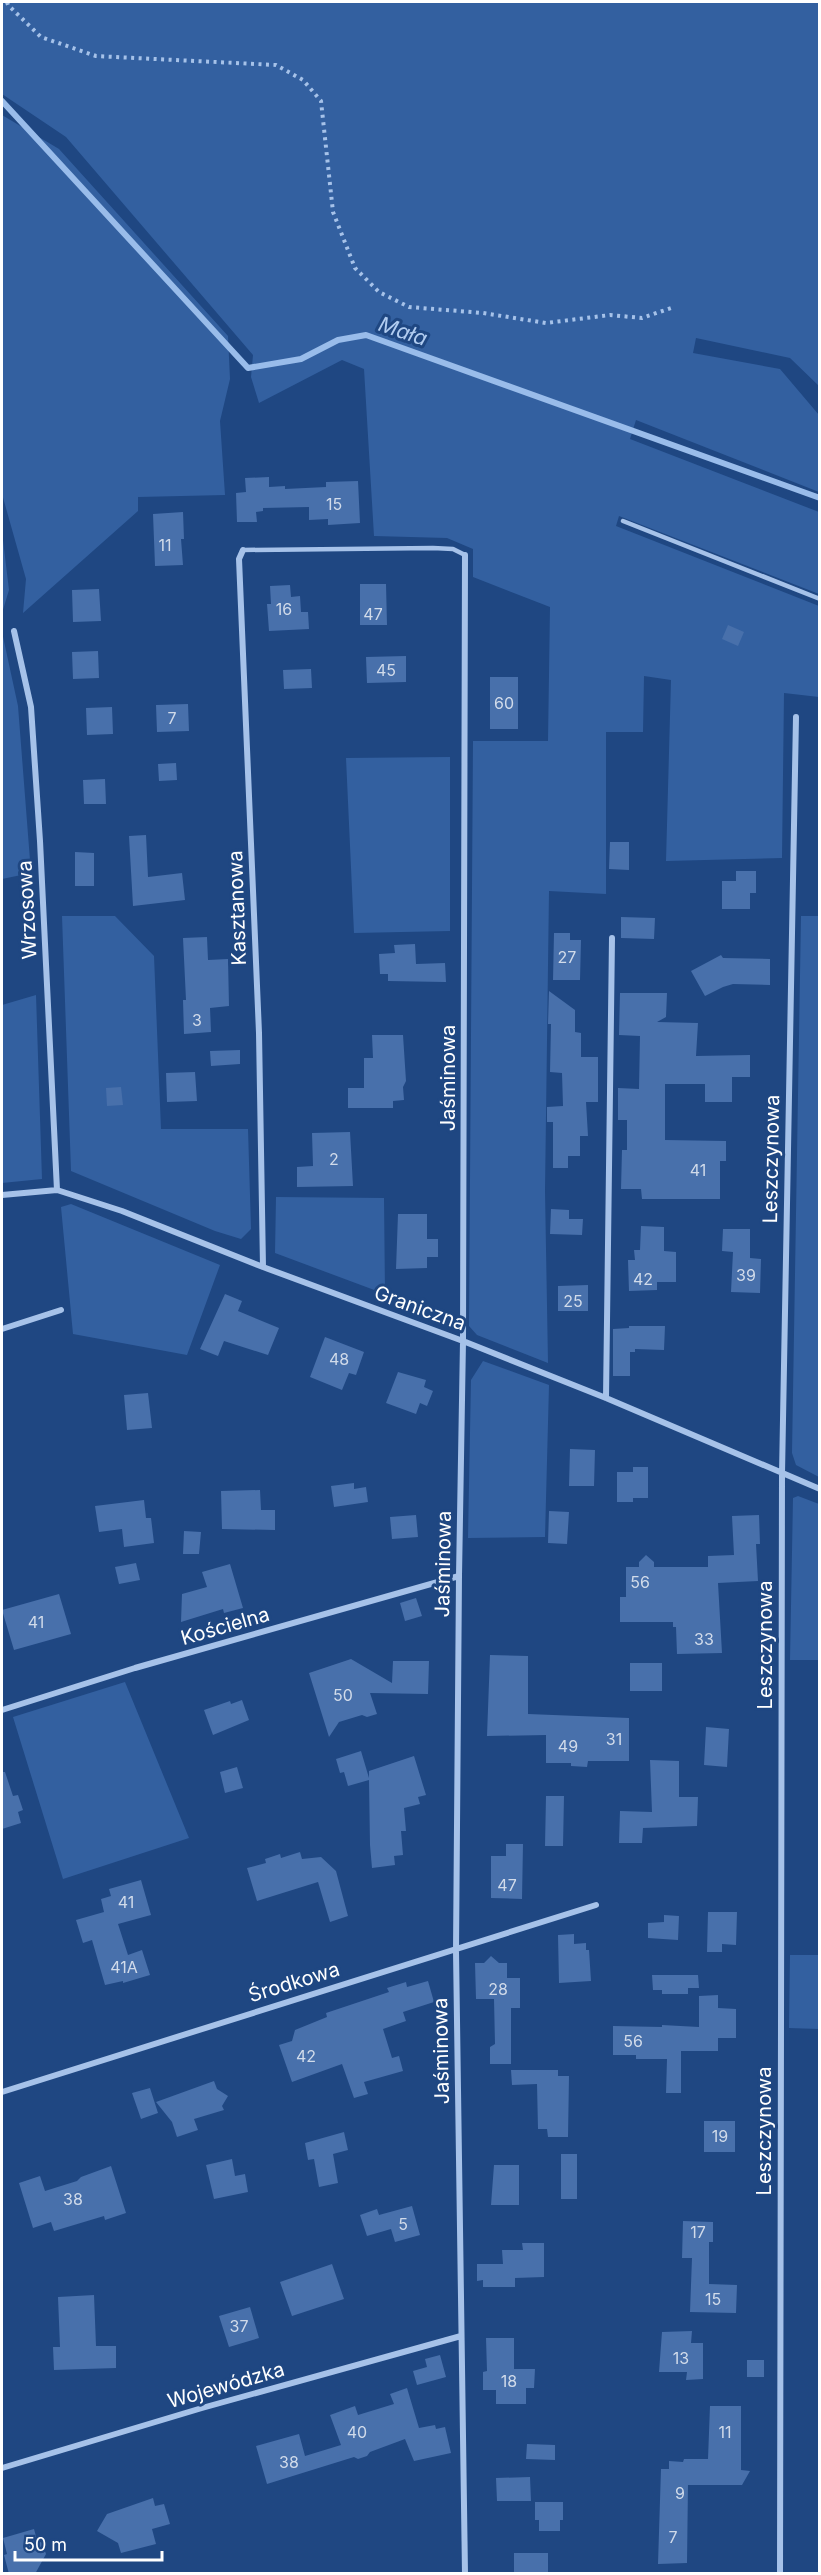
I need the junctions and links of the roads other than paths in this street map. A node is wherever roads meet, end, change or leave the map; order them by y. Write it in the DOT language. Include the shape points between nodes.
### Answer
graph roads {
  1 [pos="623,521"];
  2 [pos="243,550"];
  3 [pos="465,555"];
  4 [pos="819,599"];
  5 [pos="14,631"];
  6 [pos="796,717"];
  7 [pos="612,938"];
  8 [pos="57,1190"];
  9 [pos="2,1195"];
  10 [pos="263,1267"];
  11 [pos="62,1310"];
  12 [pos="2,1329"];
  13 [pos="463,1341"];
  14 [pos="606,1398"];
  15 [pos="782,1474"];
  16 [pos="819,1489"];
  17 [pos="459,1576"];
  18 [pos="2,1710"];
  19 [pos="596,1905"];
  20 [pos="456,1951"];
  21 [pos="2,2092"];
  22 [pos="461,2336"];
  23 [pos="2,2468"];
  24 [pos="465,2574"];
  25 [pos="780,2574"];
  1 -- 4 [label="lane"];
  2 -- 3 [label="lane" via="433,548 453,549"];
  2 -- 10 [label="street, Kasztanowa" via="239,559 259,1033"];
  3 -- 13 [label="street, Jaśminowa"];
  5 -- 8 [label="street, Wrzosowa" via="31,707"];
  6 -- 15 [label="street, Leszczynowa"];
  7 -- 14 [label="street"];
  8 -- 9 [label="street, Graniczna"];
  8 -- 10 [label="street, Graniczna" via="122,1211"];
  10 -- 13 [label="street, Graniczna"];
  11 -- 12 [label="street"];
  13 -- 14 [label="street, Graniczna"];
  13 -- 17 [label="street, Jaśminowa"];
  14 -- 15 [label="street, Graniczna"];
  15 -- 16 [label="street, Graniczna"];
  15 -- 25 [label="street, Leszczynowa"];
  17 -- 18 [label="street, Kościelna"];
  17 -- 20 [label="street, Jaśminowa"];
  19 -- 20 [label="street, Środkowa"];
  20 -- 21 [label="street, Środkowa"];
  20 -- 22 [label="street, Jaśminowa"];
  22 -- 23 [label="street, Wojewódzka"];
  22 -- 24 [label="street, Jaśminowa"];
}
